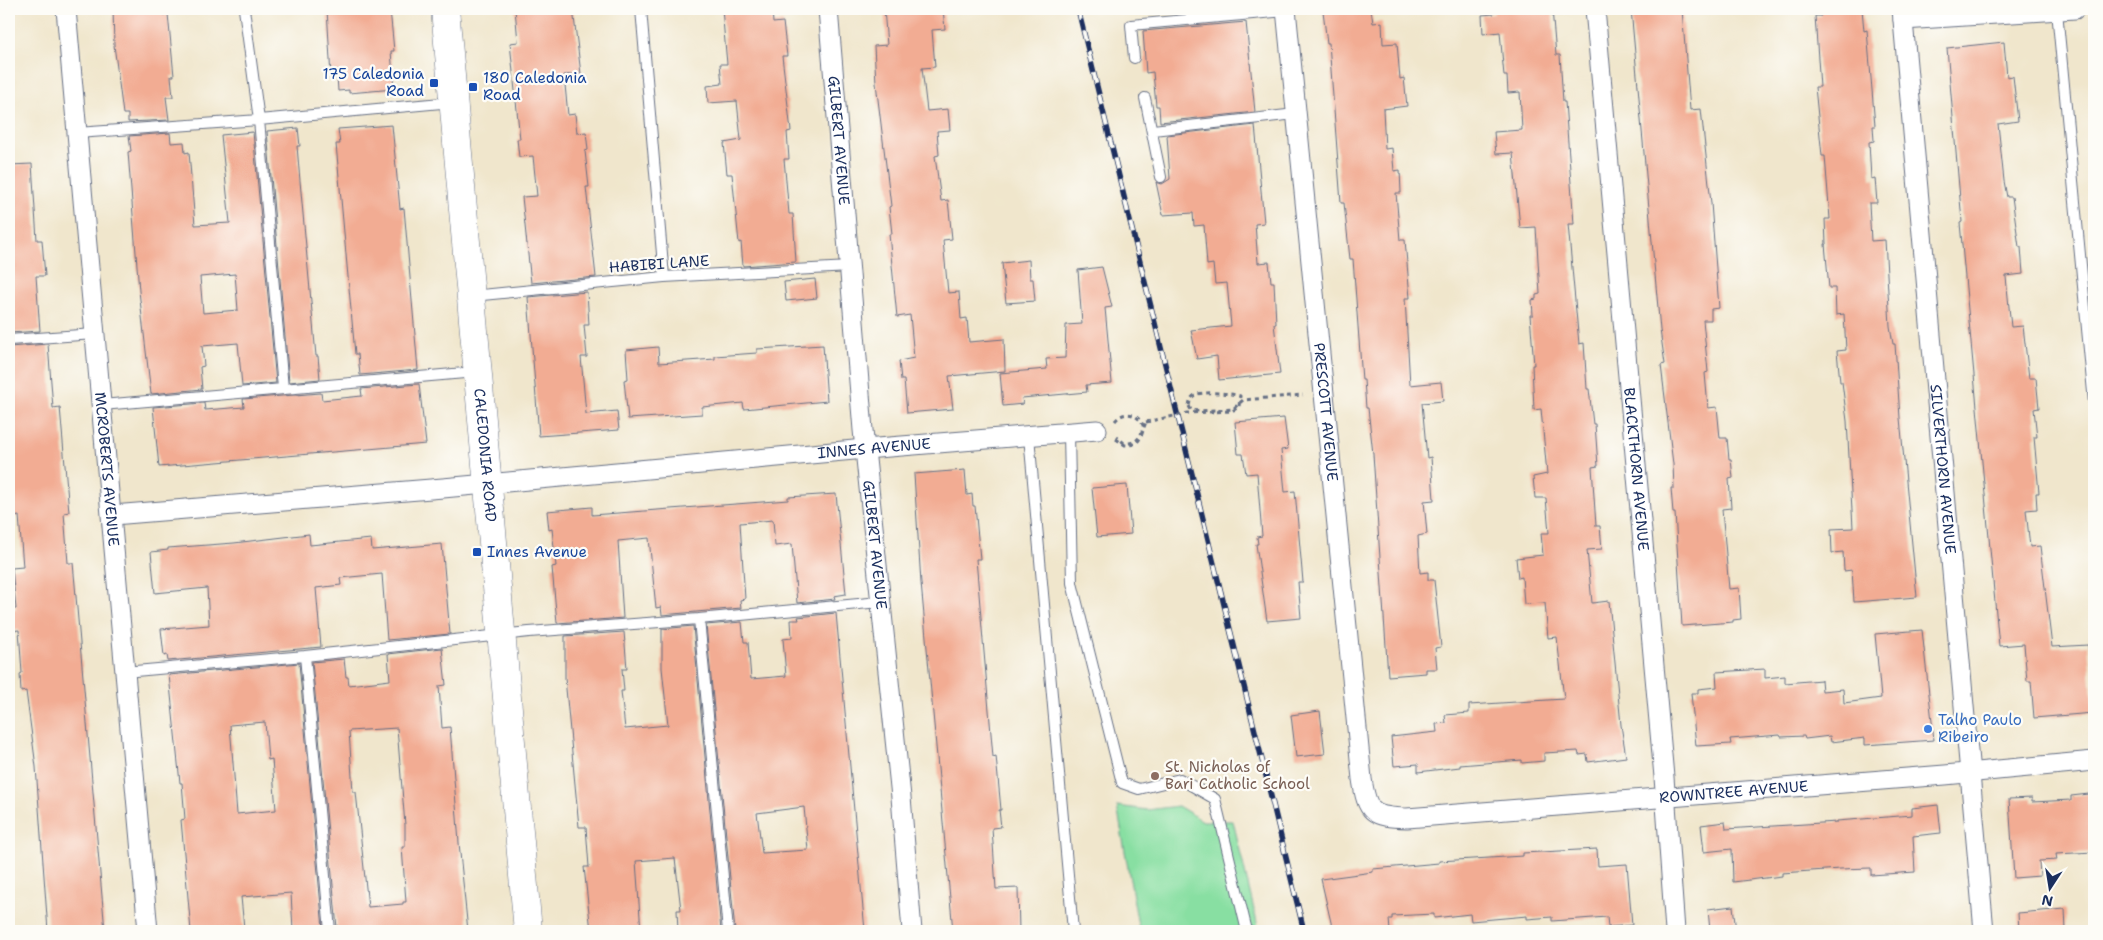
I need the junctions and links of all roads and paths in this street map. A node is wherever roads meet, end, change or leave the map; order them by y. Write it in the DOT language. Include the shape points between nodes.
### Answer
graph roads {
  1 [pos="66,9"];
  2 [pos="244,9"];
  3 [pos="445,9"];
  4 [pos="641,9"];
  5 [pos="828,9"];
  6 [pos="1595,9"];
  7 [pos="1286,10"];
  8 [pos="2066,10"];
  9 [pos="1903,14"];
  10 [pos="1134,58"];
  11 [pos="1146,98"];
  12 [pos="453,102"];
  13 [pos="1296,114"];
  14 [pos="259,120"];
  15 [pos="1153,130"];
  16 [pos="77,133"];
  17 [pos="1161,177"];
  18 [pos="850,267"];
  19 [pos="664,277"];
  20 [pos="471,296"];
  21 [pos="95,334"];
  22 [pos="9,340"];
  23 [pos="477,372"];
  24 [pos="283,388"];
  25 [pos="1306,395"];
  26 [pos="2094,403"];
  27 [pos="102,405"];
  28 [pos="1110,431"];
  29 [pos="1069,433"];
  30 [pos="1030,436"];
  31 [pos="865,449"];
  32 [pos="486,483"];
  33 [pos="113,514"];
  34 [pos="880,602"];
  35 [pos="699,620"];
  36 [pos="501,635"];
  37 [pos="305,656"];
  38 [pos="124,672"];
  39 [pos="2094,760"];
  40 [pos="1970,773"];
  41 [pos="1665,797"];
  42 [pos="1374,812"];
  43 [pos="148,931"];
  44 [pos="330,931"];
  45 [pos="528,931"];
  46 [pos="728,931"];
  47 [pos="912,931"];
  48 [pos="1073,931"];
  49 [pos="1247,931"];
  50 [pos="1675,931"];
  51 [pos="1984,931"];
  1 -- 16 [label="street, MCROBERTS AVENUE"];
  2 -- 14 [label="lane"];
  3 -- 12 [label="street, CALEDONIA ROAD"];
  4 -- 19 [label="lane"];
  5 -- 18 [label="street, GILBERT AVENUE"];
  6 -- 41 [label="street, BLACKTHORN AVENUE"];
  7 -- 10 [label="lane" via="1131,25"];
  7 -- 13 [label="street, PRESCOTT AVENUE"];
  8 -- 9 [label="street"];
  8 -- 26 [label="lane"];
  9 -- 40 [label="street, SILVERTHORN AVENUE"];
  11 -- 15 [label="lane"];
  12 -- 14 [label="lane"];
  12 -- 20 [label="street, CALEDONIA ROAD"];
  13 -- 15 [label="lane"];
  13 -- 42 [label="street, PRESCOTT AVENUE" via="1362,779 1365,801"];
  14 -- 16 [label="lane"];
  14 -- 24 [label="lane"];
  15 -- 17 [label="lane"];
  16 -- 21 [label="street, MCROBERTS AVENUE"];
  18 -- 19 [label="lane, HABIBI LANE"];
  18 -- 31 [label="street, GILBERT AVENUE"];
  19 -- 20 [label="lane, HABIBI LANE"];
  20 -- 23 [label="street, CALEDONIA ROAD"];
  21 -- 22 [label="lane"];
  21 -- 27 [label="street, MCROBERTS AVENUE"];
  23 -- 24 [label="lane"];
  23 -- 32 [label="street, CALEDONIA ROAD"];
  24 -- 27 [label="lane"];
  25 -- 28 [label="path, bridge" via="1243,400 1237,406 1233,408 1199,411 1191,410 1189,406 1190,399 1196,394 1233,393 1240,396 1241,402 1239,407 1232,411 1188,413 1146,422 1140,440 1130,445 1120,443"];
  27 -- 33 [label="street, MCROBERTS AVENUE"];
  28 -- 28 [label="path" via="1118,417 1127,414 1137,416 1143,425 1140,437 1131,444 1118,440"];
  28 -- 29 [label="street, INNES AVENUE"];
  29 -- 30 [label="street, INNES AVENUE"];
  29 -- 49 [label="lane" via="1072,583 1122,783 1139,789 1180,779 1215,799"];
  30 -- 31 [label="street, INNES AVENUE"];
  30 -- 48 [label="lane"];
  31 -- 32 [label="street, INNES AVENUE"];
  31 -- 34 [label="street, GILBERT AVENUE"];
  32 -- 33 [label="street, INNES AVENUE"];
  32 -- 36 [label="street, CALEDONIA ROAD"];
  33 -- 38 [label="street, MCROBERTS AVENUE"];
  34 -- 35 [label="lane"];
  34 -- 47 [label="street, GILBERT AVENUE"];
  35 -- 36 [label="lane"];
  35 -- 46 [label="lane"];
  36 -- 37 [label="lane"];
  36 -- 45 [label="street, CALEDONIA ROAD"];
  37 -- 38 [label="lane"];
  37 -- 44 [label="lane"];
  38 -- 43 [label="street, MCROBERTS AVENUE"];
  39 -- 40 [label="street, ROWNTREE AVENUE"];
  40 -- 41 [label="street, ROWNTREE AVENUE"];
  40 -- 51 [label="street, SILVERTHORN AVENUE"];
  41 -- 42 [label="street, ROWNTREE AVENUE" via="1407,818"];
  41 -- 50 [label="street, BLACKTHORN AVENUE"];
}
